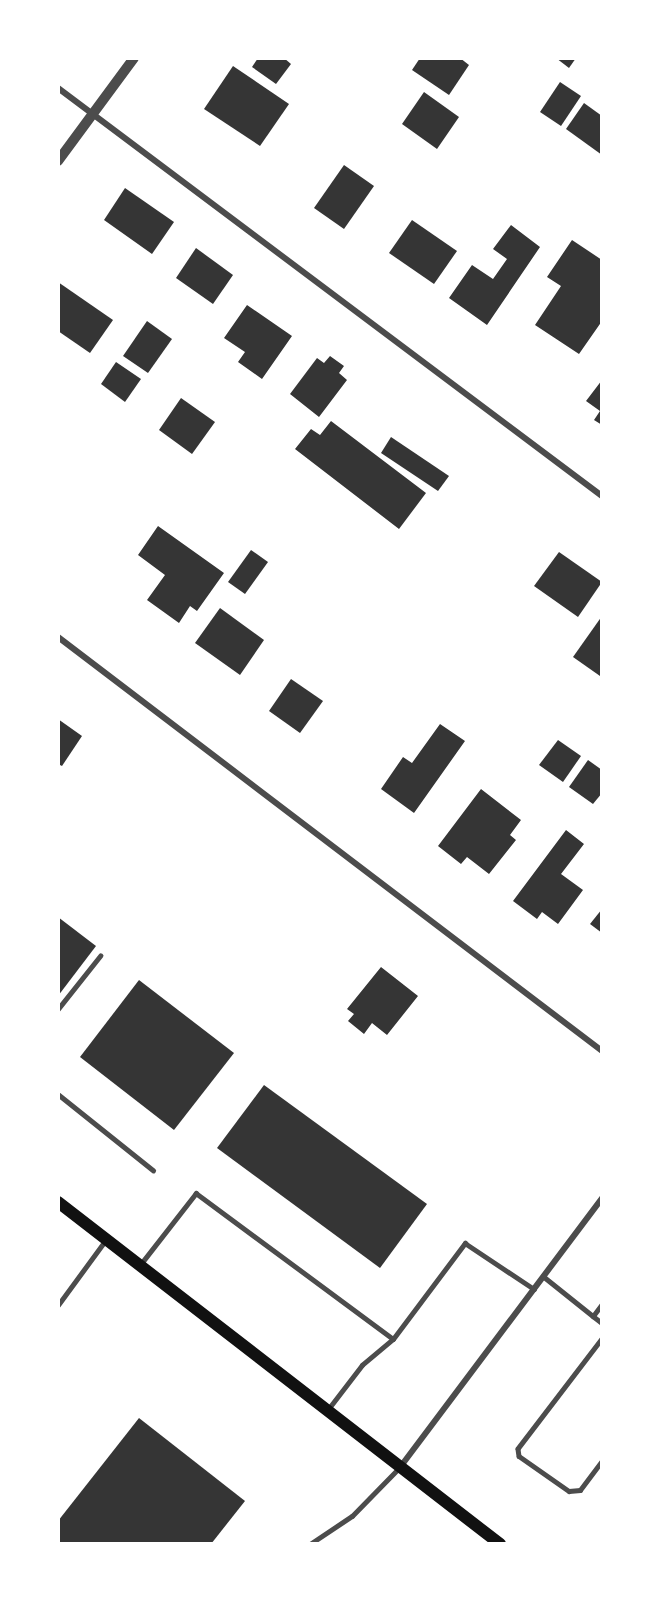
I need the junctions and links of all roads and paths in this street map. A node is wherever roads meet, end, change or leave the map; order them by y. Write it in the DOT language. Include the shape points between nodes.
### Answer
graph roads {
  1 [pos="134,58"];
  2 [pos="58,88"];
  3 [pos="93,114"];
  4 [pos="58,161"];
  5 [pos="602,496"];
  6 [pos="58,637"];
  7 [pos="100,956"];
  8 [pos="58,1009"];
  9 [pos="602,1051"];
  10 [pos="58,1094"];
  11 [pos="153,1170"];
  12 [pos="602,1198"];
  13 [pos="58,1202"];
  14 [pos="107,1239"];
  15 [pos="140,1265"];
  16 [pos="543,1276"];
  17 [pos="534,1289"];
  18 [pos="602,1304"];
  19 [pos="58,1305"];
  20 [pos="593,1316"];
  21 [pos="602,1323"];
  22 [pos="393,1339"];
  23 [pos="602,1339"];
  24 [pos="327,1411"];
  25 [pos="602,1461"];
  26 [pos="400,1467"];
  27 [pos="310,1544"];
  28 [pos="500,1544"];
  1 -- 3 [label="street"];
  2 -- 3 [label="street"];
  3 -- 4 [label="street"];
  3 -- 5 [label="street"];
  6 -- 9 [label="street"];
  7 -- 8 [label="lane"];
  10 -- 11 [label="lane"];
  12 -- 16 [label="street"];
  13 -- 14 [label="main road"];
  14 -- 15 [label="main road"];
  14 -- 19 [label="lane"];
  15 -- 22 [label="lane" via="196,1193"];
  15 -- 24 [label="main road"];
  16 -- 17 [label="street"];
  16 -- 20 [label="lane"];
  17 -- 22 [label="lane" via="465,1243"];
  17 -- 26 [label="street"];
  18 -- 20 [label="lane"];
  20 -- 21 [label="lane"];
  22 -- 24 [label="lane" via="362,1365"];
  23 -- 25 [label="lane" via="518,1449 519,1456 569,1491 580,1490"];
  24 -- 26 [label="main road"];
  26 -- 27 [label="lane" via="352,1516"];
  26 -- 28 [label="main road"];
}
